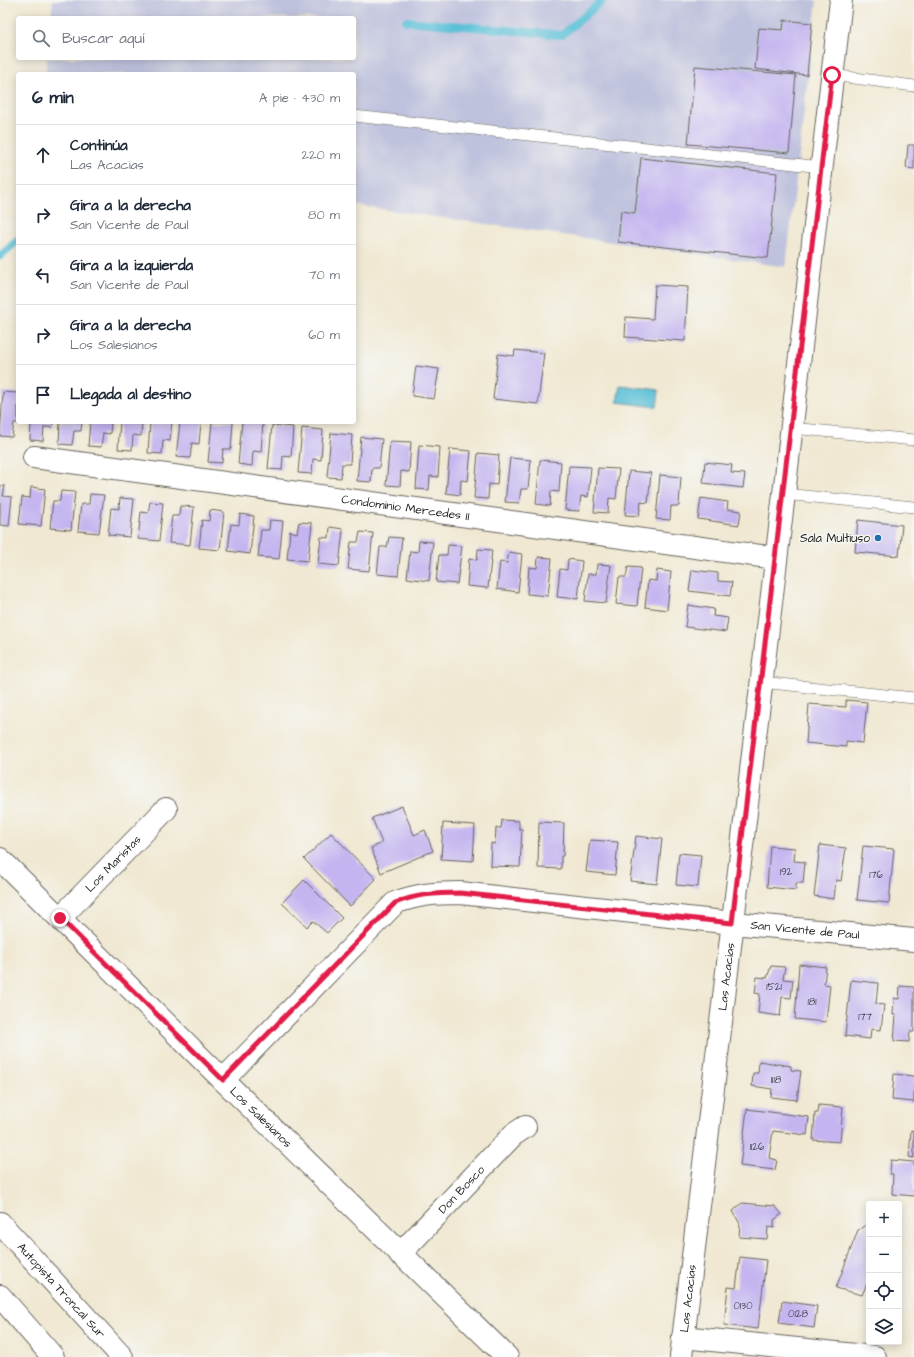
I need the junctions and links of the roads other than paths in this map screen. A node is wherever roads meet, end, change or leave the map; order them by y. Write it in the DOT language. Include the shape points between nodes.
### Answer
graph roads {
  1 [pos="841,0"];
  2 [pos="832,75"];
  3 [pos="914,86"];
  4 [pos="356,116"];
  5 [pos="822,167"];
  6 [pos="792,428"];
  7 [pos="914,440"];
  8 [pos="34,457"];
  9 [pos="784,494"];
  10 [pos="914,507"];
  11 [pos="776,558"];
  12 [pos="762,682"];
  13 [pos="914,698"];
  14 [pos="166,809"];
  15 [pos="0,859"];
  16 [pos="60,918"];
  17 [pos="732,923"];
  18 [pos="914,940"];
  19 [pos="223,1080"];
  20 [pos="525,1127"];
  21 [pos="0,1223"];
  22 [pos="400,1254"];
  23 [pos="0,1296"];
  24 [pos="682,1347"];
  25 [pos="54,1357"];
  26 [pos="122,1357"];
  27 [pos="507,1357"];
  28 [pos="874,1357"];
  1 -- 2 [label="main road, Las Acacias"];
  2 -- 3 [label="lane"];
  2 -- 5 [label="main road, Las Acacias"];
  4 -- 5 [label="lane"];
  5 -- 6 [label="main road, Las Acacias"];
  6 -- 7 [label="lane"];
  6 -- 9 [label="main road, Las Acacias"];
  8 -- 11 [label="main road, Condominio Mercedes II"];
  9 -- 10 [label="lane"];
  9 -- 11 [label="main road, Las Acacias"];
  11 -- 12 [label="main road, Las Acacias"];
  12 -- 13 [label="lane"];
  12 -- 17 [label="main road, Las Acacias"];
  14 -- 16 [label="main road, Los Maristas"];
  15 -- 16 [label="main road, Los Salesianos"];
  16 -- 19 [label="main road, Los Salesianos"];
  17 -- 18 [label="main road, San Vicente de Paul"];
  17 -- 19 [label="main road, San Vicente de Paul" via="460,893 427,893 411,896 395,903"];
  17 -- 24 [label="main road, Las Acacias"];
  19 -- 22 [label="main road, Los Salesianos"];
  20 -- 22 [label="main road, Don Bosco" via="512,1136"];
  21 -- 26 [label="main road, Autopista Troncal Sur"];
  22 -- 27 [label="main road, Los Salesianos"];
  23 -- 25 [label="main road"];
  24 -- 28 [label="main road"];
}
